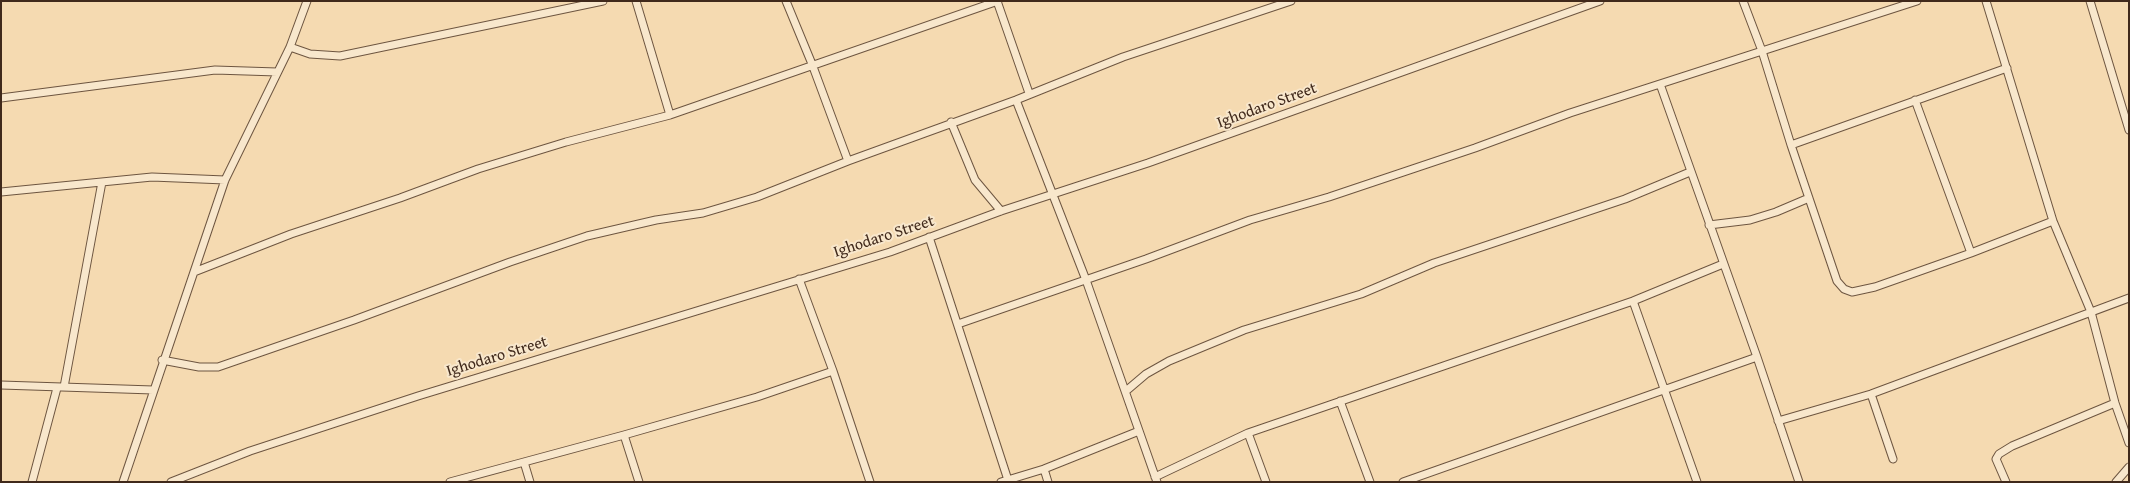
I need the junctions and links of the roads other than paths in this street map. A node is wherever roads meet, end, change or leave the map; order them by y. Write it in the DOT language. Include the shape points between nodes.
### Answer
graph roads {
  1 [pos="307,1"];
  2 [pos="602,1"];
  3 [pos="636,1"];
  4 [pos="786,1"];
  5 [pos="998,1"];
  6 [pos="1291,1"];
  7 [pos="1600,1"];
  8 [pos="1743,1"];
  9 [pos="1917,1"];
  10 [pos="1986,1"];
  11 [pos="2090,1"];
  12 [pos="290,47"];
  13 [pos="1762,51"];
  14 [pos="812,64"];
  15 [pos="2007,68"];
  16 [pos="277,72"];
  17 [pos="1660,84"];
  18 [pos="1029,93"];
  19 [pos="1,98"];
  20 [pos="1016,100"];
  21 [pos="1915,100"];
  22 [pos="670,115"];
  23 [pos="951,122"];
  24 [pos="2129,130"];
  25 [pos="1791,145"];
  26 [pos="848,161"];
  27 [pos="1690,172"];
  28 [pos="225,180"];
  29 [pos="102,182"];
  30 [pos="1,192"];
  31 [pos="1054,194"];
  32 [pos="1809,198"];
  33 [pos="1000,211"];
  34 [pos="2053,221"];
  35 [pos="1709,226"];
  36 [pos="929,237"];
  37 [pos="1971,253"];
  38 [pos="1723,264"];
  39 [pos="194,272"];
  40 [pos="799,279"];
  41 [pos="1086,280"];
  42 [pos="2129,298"];
  43 [pos="1633,301"];
  44 [pos="2091,312"];
  45 [pos="958,324"];
  46 [pos="1757,357"];
  47 [pos="162,360"];
  48 [pos="833,371"];
  49 [pos="1,385"];
  50 [pos="60,387"];
  51 [pos="153,390"];
  52 [pos="1664,390"];
  53 [pos="1126,391"];
  54 [pos="1871,394"];
  55 [pos="1340,401"];
  56 [pos="2115,403"];
  57 [pos="1778,421"];
  58 [pos="1139,431"];
  59 [pos="1248,434"];
  60 [pos="624,435"];
  61 [pos="2129,443"];
  62 [pos="1893,459"];
  63 [pos="524,462"];
  64 [pos="2129,467"];
  65 [pos="1044,469"];
  66 [pos="1156,480"];
  67 [pos="1004,481"];
  68 [pos="32,482"];
  69 [pos="123,482"];
  70 [pos="171,482"];
  71 [pos="450,482"];
  72 [pos="530,482"];
  73 [pos="639,482"];
  74 [pos="870,482"];
  75 [pos="1048,482"];
  76 [pos="1266,482"];
  77 [pos="1370,482"];
  78 [pos="1403,482"];
  79 [pos="1697,482"];
  80 [pos="1800,482"];
  81 [pos="2006,482"];
  82 [pos="2116,482"];
  1 -- 12 [label="street"];
  2 -- 12 [label="street" via="340,56 310,54"];
  3 -- 22 [label="street"];
  4 -- 14 [label="street"];
  5 -- 14 [label="street"];
  5 -- 18 [label="street"];
  6 -- 18 [label="street" via="1123,57"];
  7 -- 31 [label="street, Ighodaro Street" via="1158,160"];
  8 -- 13 [label="street"];
  9 -- 13 [label="street"];
  10 -- 15 [label="street"];
  11 -- 24 [label="street"];
  12 -- 16 [label="street"];
  13 -- 17 [label="street"];
  13 -- 25 [label="street"];
  14 -- 22 [label="street"];
  14 -- 26 [label="street"];
  15 -- 21 [label="street"];
  15 -- 34 [label="street"];
  16 -- 19 [label="street" via="215,70"];
  16 -- 28 [label="street"];
  17 -- 27 [label="street"];
  17 -- 41 [label="street" via="1329,197 1250,220"];
  18 -- 20 [label="street"];
  20 -- 23 [label="street"];
  20 -- 31 [label="street"];
  21 -- 25 [label="street"];
  21 -- 37 [label="street"];
  22 -- 39 [label="street" via="478,169 291,234"];
  23 -- 26 [label="street"];
  23 -- 33 [label="street" via="975,180"];
  25 -- 32 [label="street"];
  26 -- 47 [label="street" via="757,197 704,213 587,236 218,367"];
  27 -- 35 [label="street"];
  27 -- 53 [label="street" via="1625,200 1434,264 1361,294 1244,330 1170,361 1146,374"];
  28 -- 29 [label="street" via="152,177"];
  28 -- 39 [label="street"];
  29 -- 30 [label="street"];
  29 -- 50 [label="street"];
  31 -- 33 [label="street, Ighodaro Street"];
  31 -- 41 [label="street"];
  32 -- 35 [label="street" via="1750,220"];
  32 -- 37 [label="street" via="1837,281 1852,292"];
  33 -- 36 [label="street, Ighodaro Street"];
  34 -- 37 [label="street"];
  34 -- 44 [label="street"];
  35 -- 38 [label="street"];
  36 -- 40 [label="street, Ighodaro Street"];
  36 -- 45 [label="street"];
  38 -- 43 [label="street"];
  38 -- 46 [label="street"];
  39 -- 47 [label="street"];
  40 -- 48 [label="street"];
  40 -- 70 [label="street, Ighodaro Street" via="380,408 250,451"];
  41 -- 45 [label="street"];
  41 -- 53 [label="street"];
  42 -- 44 [label="street"];
  43 -- 52 [label="street"];
  43 -- 55 [label="street"];
  44 -- 54 [label="street"];
  44 -- 56 [label="street"];
  45 -- 67 [label="street"];
  46 -- 52 [label="street"];
  46 -- 57 [label="street"];
  47 -- 51 [label="street"];
  48 -- 60 [label="street"];
  48 -- 74 [label="street"];
  49 -- 50 [label="street"];
  50 -- 51 [label="street"];
  50 -- 68 [label="street"];
  51 -- 69 [label="street"];
  52 -- 78 [label="street"];
  52 -- 79 [label="street"];
  53 -- 58 [label="street"];
  54 -- 57 [label="street"];
  54 -- 62 [label="street"];
  55 -- 59 [label="street"];
  55 -- 77 [label="street"];
  56 -- 61 [label="street"];
  56 -- 81 [label="street" via="1999,454 1996,459"];
  57 -- 80 [label="street"];
  58 -- 65 [label="street"];
  58 -- 66 [label="street"];
  59 -- 66 [label="street"];
  59 -- 76 [label="street"];
  60 -- 63 [label="street"];
  60 -- 73 [label="street"];
  63 -- 71 [label="street"];
  63 -- 72 [label="street"];
  64 -- 82 [label="street"];
  65 -- 67 [label="street"];
  65 -- 75 [label="street"];
}
